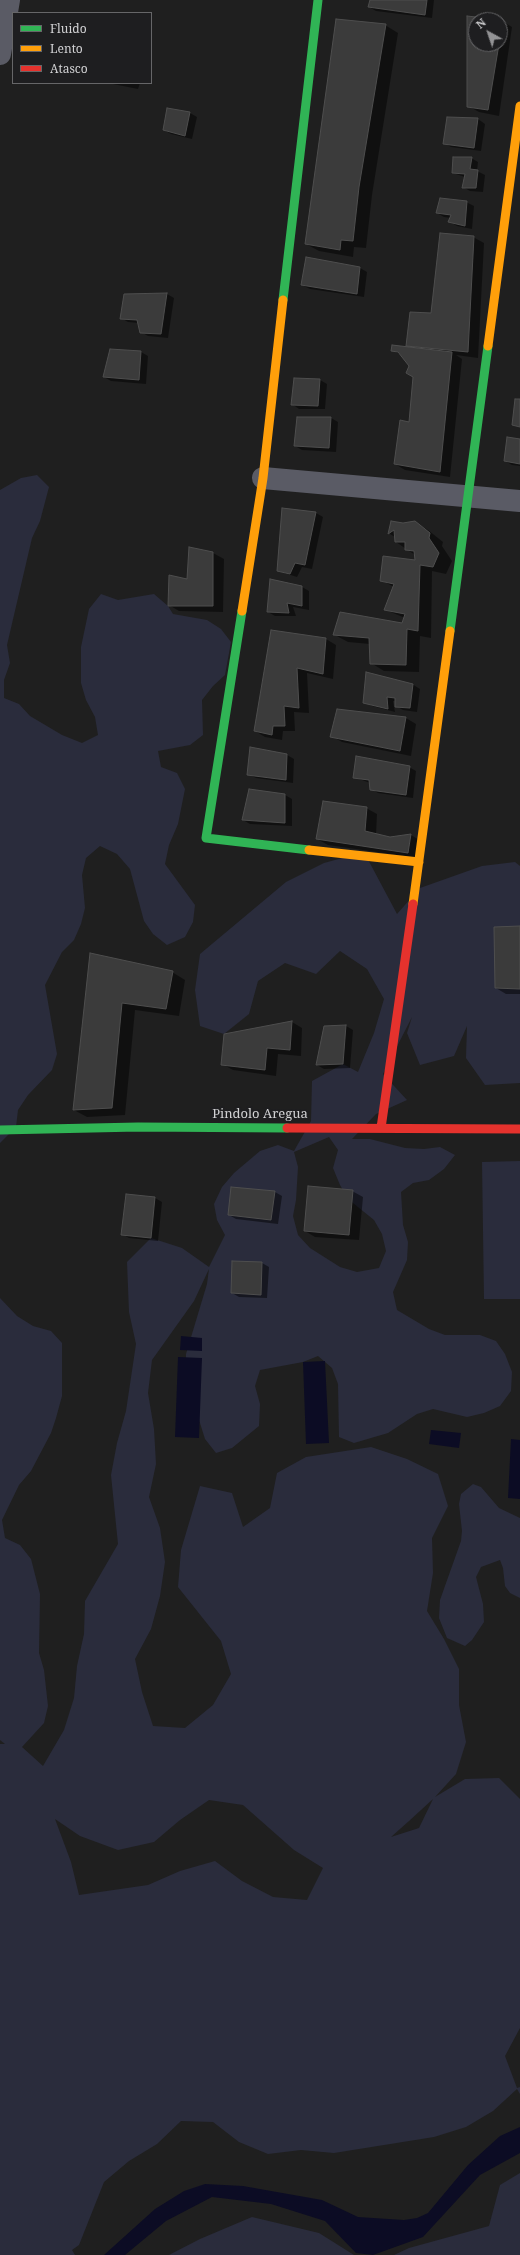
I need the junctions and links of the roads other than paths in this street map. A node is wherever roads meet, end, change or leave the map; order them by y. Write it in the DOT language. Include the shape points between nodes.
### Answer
graph roads {
  1 [pos="9,0"];
  2 [pos="318,0"];
  3 [pos="0,54"];
  4 [pos="520,106"];
  5 [pos="263,478"];
  6 [pos="468,496"];
  7 [pos="520,501"];
  8 [pos="419,862"];
  9 [pos="381,1128"];
  10 [pos="520,1129"];
  11 [pos="0,1130"];
  1 -- 3 [label="street"];
  2 -- 5 [label="street"];
  4 -- 6 [label="street"];
  5 -- 6 [label="street"];
  5 -- 8 [label="street" via="206,838"];
  6 -- 7 [label="street"];
  6 -- 8 [label="street"];
  8 -- 9 [label="street"];
  9 -- 10 [label="street, Pindolo Aregua"];
  9 -- 11 [label="street, Pindolo Aregua" via="138,1127"];
}
